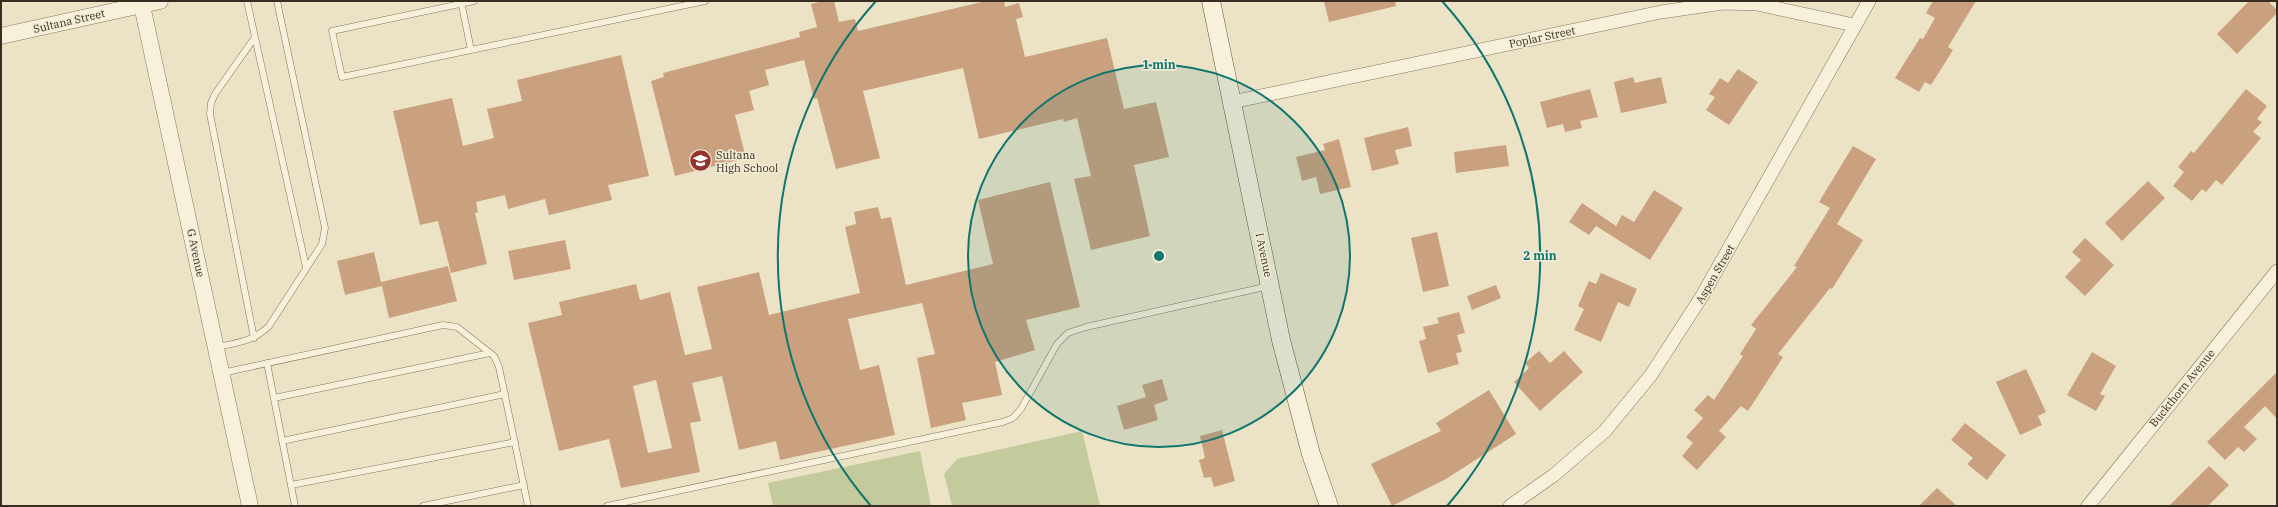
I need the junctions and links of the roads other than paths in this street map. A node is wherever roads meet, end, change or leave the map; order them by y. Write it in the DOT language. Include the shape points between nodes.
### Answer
graph roads {
  1 [pos="160,1"];
  2 [pos="247,1"];
  3 [pos="277,1"];
  4 [pos="474,1"];
  5 [pos="705,1"];
  6 [pos="1211,1"];
  7 [pos="1869,1"];
  8 [pos="462,2"];
  9 [pos="142,3"];
  10 [pos="1854,25"];
  11 [pos="1,36"];
  12 [pos="255,37"];
  13 [pos="470,50"];
  14 [pos="1232,102"];
  15 [pos="306,267"];
  16 [pos="2277,270"];
  17 [pos="1270,286"];
  18 [pos="254,338"];
  19 [pos="217,347"];
  20 [pos="490,352"];
  21 [pos="267,363"];
  22 [pos="222,372"];
  23 [pos="505,394"];
  24 [pos="274,398"];
  25 [pos="282,441"];
  26 [pos="515,442"];
  27 [pos="291,485"];
  28 [pos="524,485"];
  29 [pos="250,506"];
  30 [pos="295,506"];
  31 [pos="423,506"];
  32 [pos="528,506"];
  33 [pos="607,506"];
  34 [pos="1329,506"];
  35 [pos="1510,506"];
  36 [pos="2088,506"];
  1 -- 9 [label="street, Sultana Street"];
  2 -- 12 [label="lane"];
  3 -- 15 [label="lane" via="325,228 322,244"];
  4 -- 8 [label="lane"];
  5 -- 13 [label="lane"];
  6 -- 14 [label="main road, I Avenue"];
  7 -- 10 [label="street, Aspen Street"];
  8 -- 13 [label="lane"];
  8 -- 13 [label="lane" via="332,31 342,77"];
  9 -- 11 [label="street, Sultana Street"];
  9 -- 19 [label="street, G Avenue"];
  10 -- 14 [label="street, Poplar Street" via="1757,4 1723,2 1661,12"];
  10 -- 35 [label="street, Aspen Street" via="1702,296 1651,375 1605,431 1554,475"];
  12 -- 15 [label="lane"];
  12 -- 18 [label="lane" via="210,103 210,114"];
  14 -- 17 [label="main road, I Avenue"];
  15 -- 18 [label="lane" via="269,326"];
  16 -- 36 [label="street, Buckthorn Avenue"];
  17 -- 33 [label="lane" via="1068,333 1057,344 1020,409 1013,418 1003,422"];
  17 -- 34 [label="main road, I Avenue" via="1299,411"];
  18 -- 19 [label="lane"];
  19 -- 22 [label="street, G Avenue"];
  20 -- 21 [label="lane" via="457,327 443,325"];
  20 -- 23 [label="lane" via="499,367"];
  20 -- 24 [label="lane"];
  21 -- 22 [label="lane"];
  21 -- 24 [label="lane"];
  22 -- 29 [label="street, G Avenue"];
  23 -- 25 [label="lane"];
  23 -- 26 [label="lane"];
  24 -- 25 [label="lane"];
  25 -- 27 [label="lane"];
  26 -- 27 [label="lane"];
  26 -- 28 [label="lane"];
  27 -- 30 [label="lane"];
  28 -- 31 [label="lane"];
  28 -- 32 [label="lane"];
}
